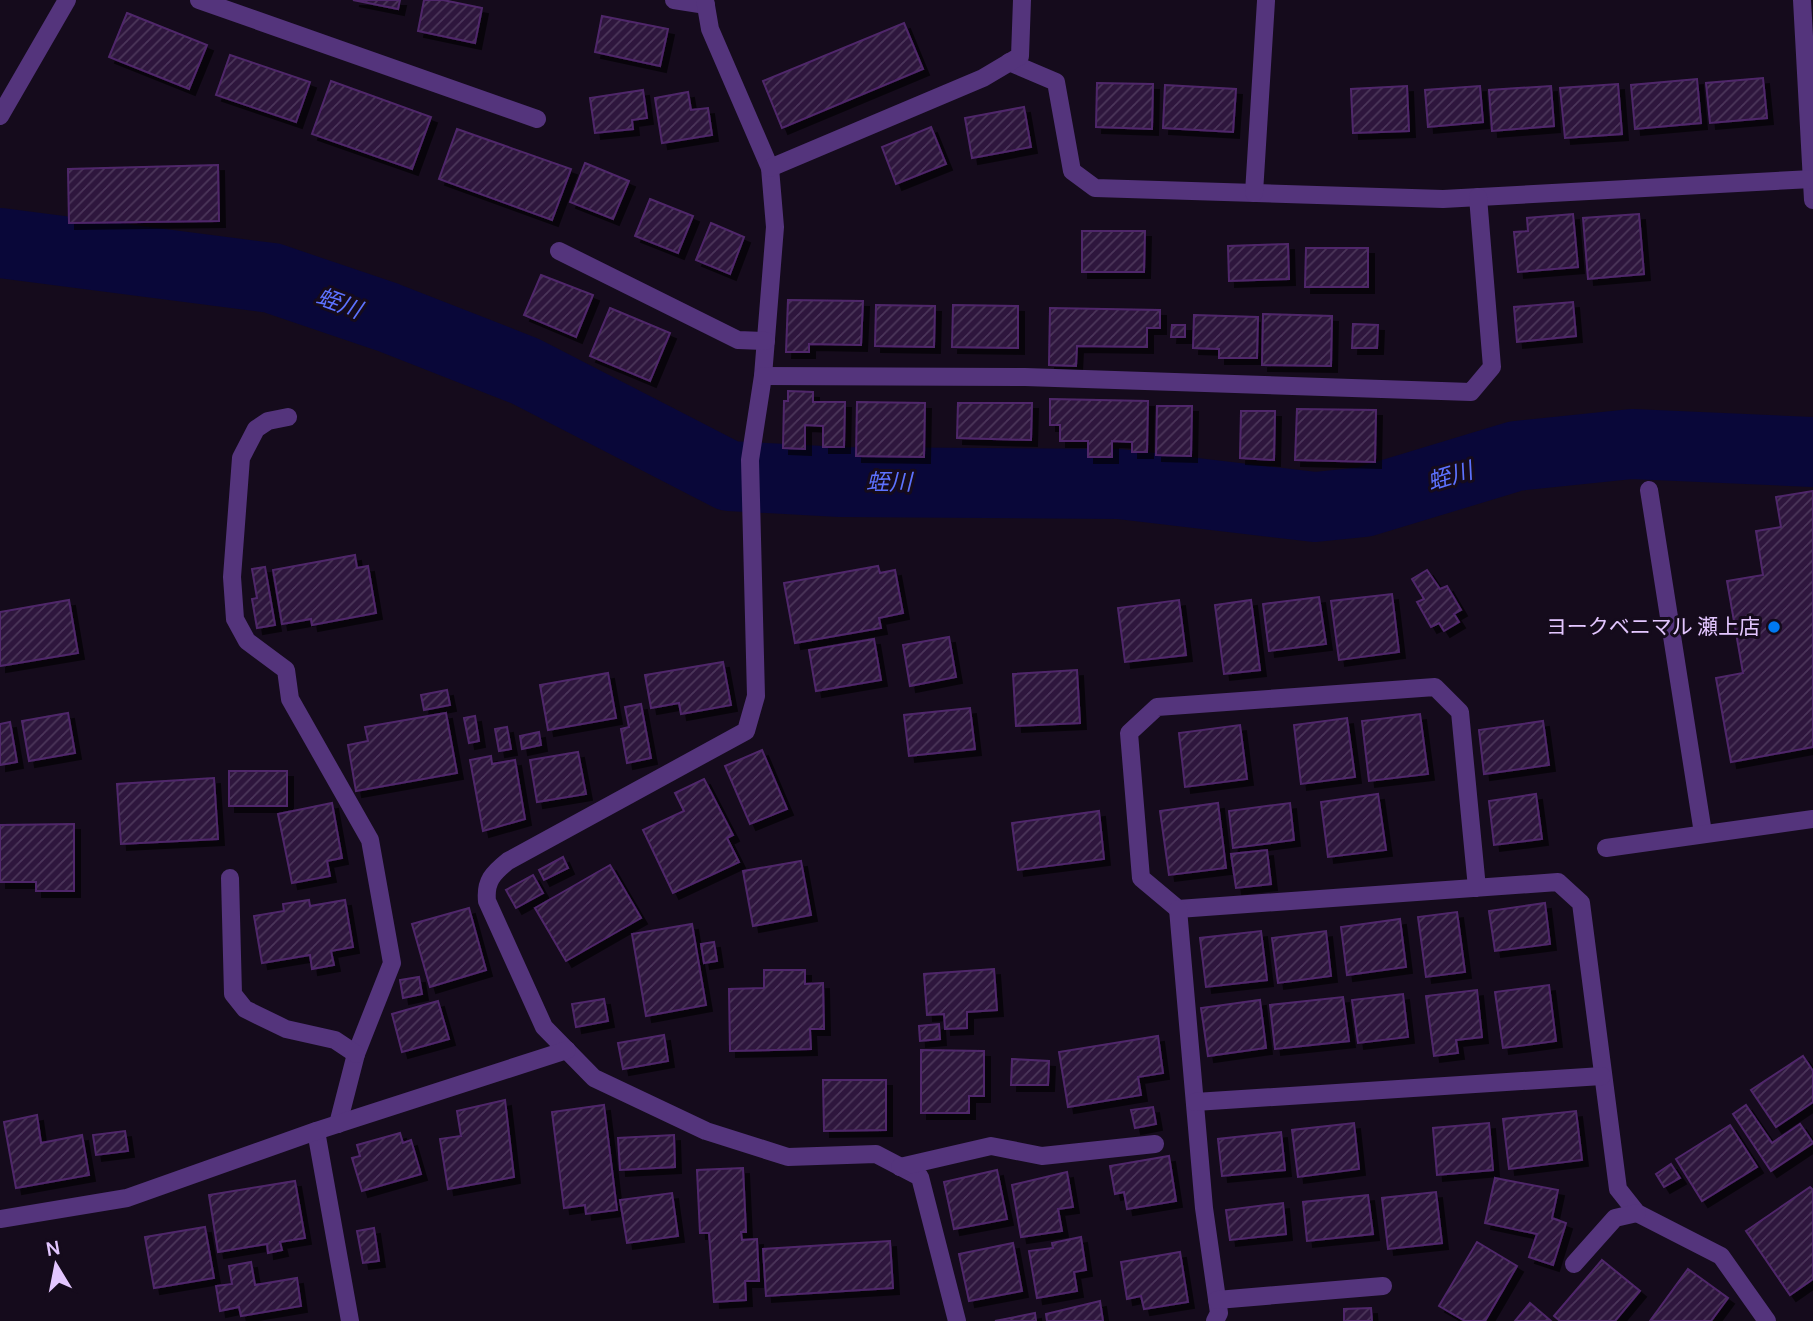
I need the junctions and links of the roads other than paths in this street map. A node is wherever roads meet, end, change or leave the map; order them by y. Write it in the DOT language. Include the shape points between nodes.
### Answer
graph roads {
  1 [pos="67,0"];
  2 [pos="198,0"];
  3 [pos="674,0"];
  4 [pos="1022,0"];
  5 [pos="1802,0"];
  6 [pos="1266,1"];
  7 [pos="705,2"];
  8 [pos="1010,62"];
  9 [pos="0,116"];
  10 [pos="537,119"];
  11 [pos="771,168"];
  12 [pos="1812,179"];
  13 [pos="1254,193"];
  14 [pos="1478,197"];
  15 [pos="1813,200"];
  16 [pos="558,251"];
  17 [pos="766,341"];
  18 [pos="763,376"];
  19 [pos="288,417"];
  20 [pos="1649,490"];
  21 [pos="1813,819"];
  22 [pos="1703,834"];
  23 [pos="1606,848"];
  24 [pos="230,878"];
  25 [pos="1476,888"];
  26 [pos="1178,909"];
  27 [pos="567,1050"];
  28 [pos="355,1054"];
  29 [pos="1602,1076"];
  30 [pos="1195,1102"];
  31 [pos="338,1124"];
  32 [pos="316,1131"];
  33 [pos="1155,1144"];
  34 [pos="900,1167"];
  35 [pos="1637,1213"];
  36 [pos="0,1219"];
  37 [pos="1574,1264"];
  38 [pos="1383,1286"];
  39 [pos="1217,1300"];
  40 [pos="350,1321"];
  41 [pos="957,1321"];
  42 [pos="1215,1321"];
  43 [pos="1767,1321"];
  1 -- 9 [label="street"];
  2 -- 10 [label="street"];
  3 -- 7 [label="street"];
  4 -- 8 [label="street" via="1020,56"];
  5 -- 12 [label="street"];
  6 -- 13 [label="street"];
  7 -- 11 [label="street" via="710,29"];
  8 -- 11 [label="street" via="983,78"];
  8 -- 13 [label="street" via="1056,82 1072,171 1095,188"];
  11 -- 17 [label="street" via="775,227"];
  12 -- 14 [label="street"];
  12 -- 15 [label="street"];
  13 -- 14 [label="street"];
  14 -- 18 [label="street" via="1492,367 1471,392 1025,377"];
  16 -- 17 [label="street" via="738,340"];
  17 -- 18 [label="street"];
  18 -- 27 [label="street" via="750,460 756,696 746,731 509,861 492,874 486,887 487,901 544,1027"];
  19 -- 28 [label="street" via="256,429 241,458 232,577 235,619 247,641 286,670 290,699 370,840 392,963"];
  20 -- 22 [label="street"];
  21 -- 22 [label="street"];
  22 -- 23 [label="street"];
  24 -- 28 [label="street" via="233,994 245,1009 286,1029 335,1040"];
  25 -- 26 [label="street"];
  25 -- 26 [label="street" via="1460,712 1435,687 1157,707 1129,733 1141,878"];
  25 -- 29 [label="street" via="1558,882 1581,903"];
  26 -- 30 [label="street"];
  27 -- 31 [label="street"];
  27 -- 34 [label="street" via="594,1078 706,1131 788,1157 876,1154"];
  28 -- 31 [label="street"];
  29 -- 30 [label="street"];
  29 -- 35 [label="street" via="1618,1189"];
  30 -- 39 [label="street"];
  31 -- 32 [label="street"];
  32 -- 36 [label="street" via="127,1198"];
  32 -- 40 [label="street"];
  33 -- 34 [label="street" via="1042,1156 991,1146"];
  34 -- 41 [label="street" via="920,1177"];
  35 -- 37 [label="street" via="1615,1219"];
  35 -- 43 [label="street" via="1721,1256"];
  38 -- 39 [label="street"];
  39 -- 42 [label="street"];
}
